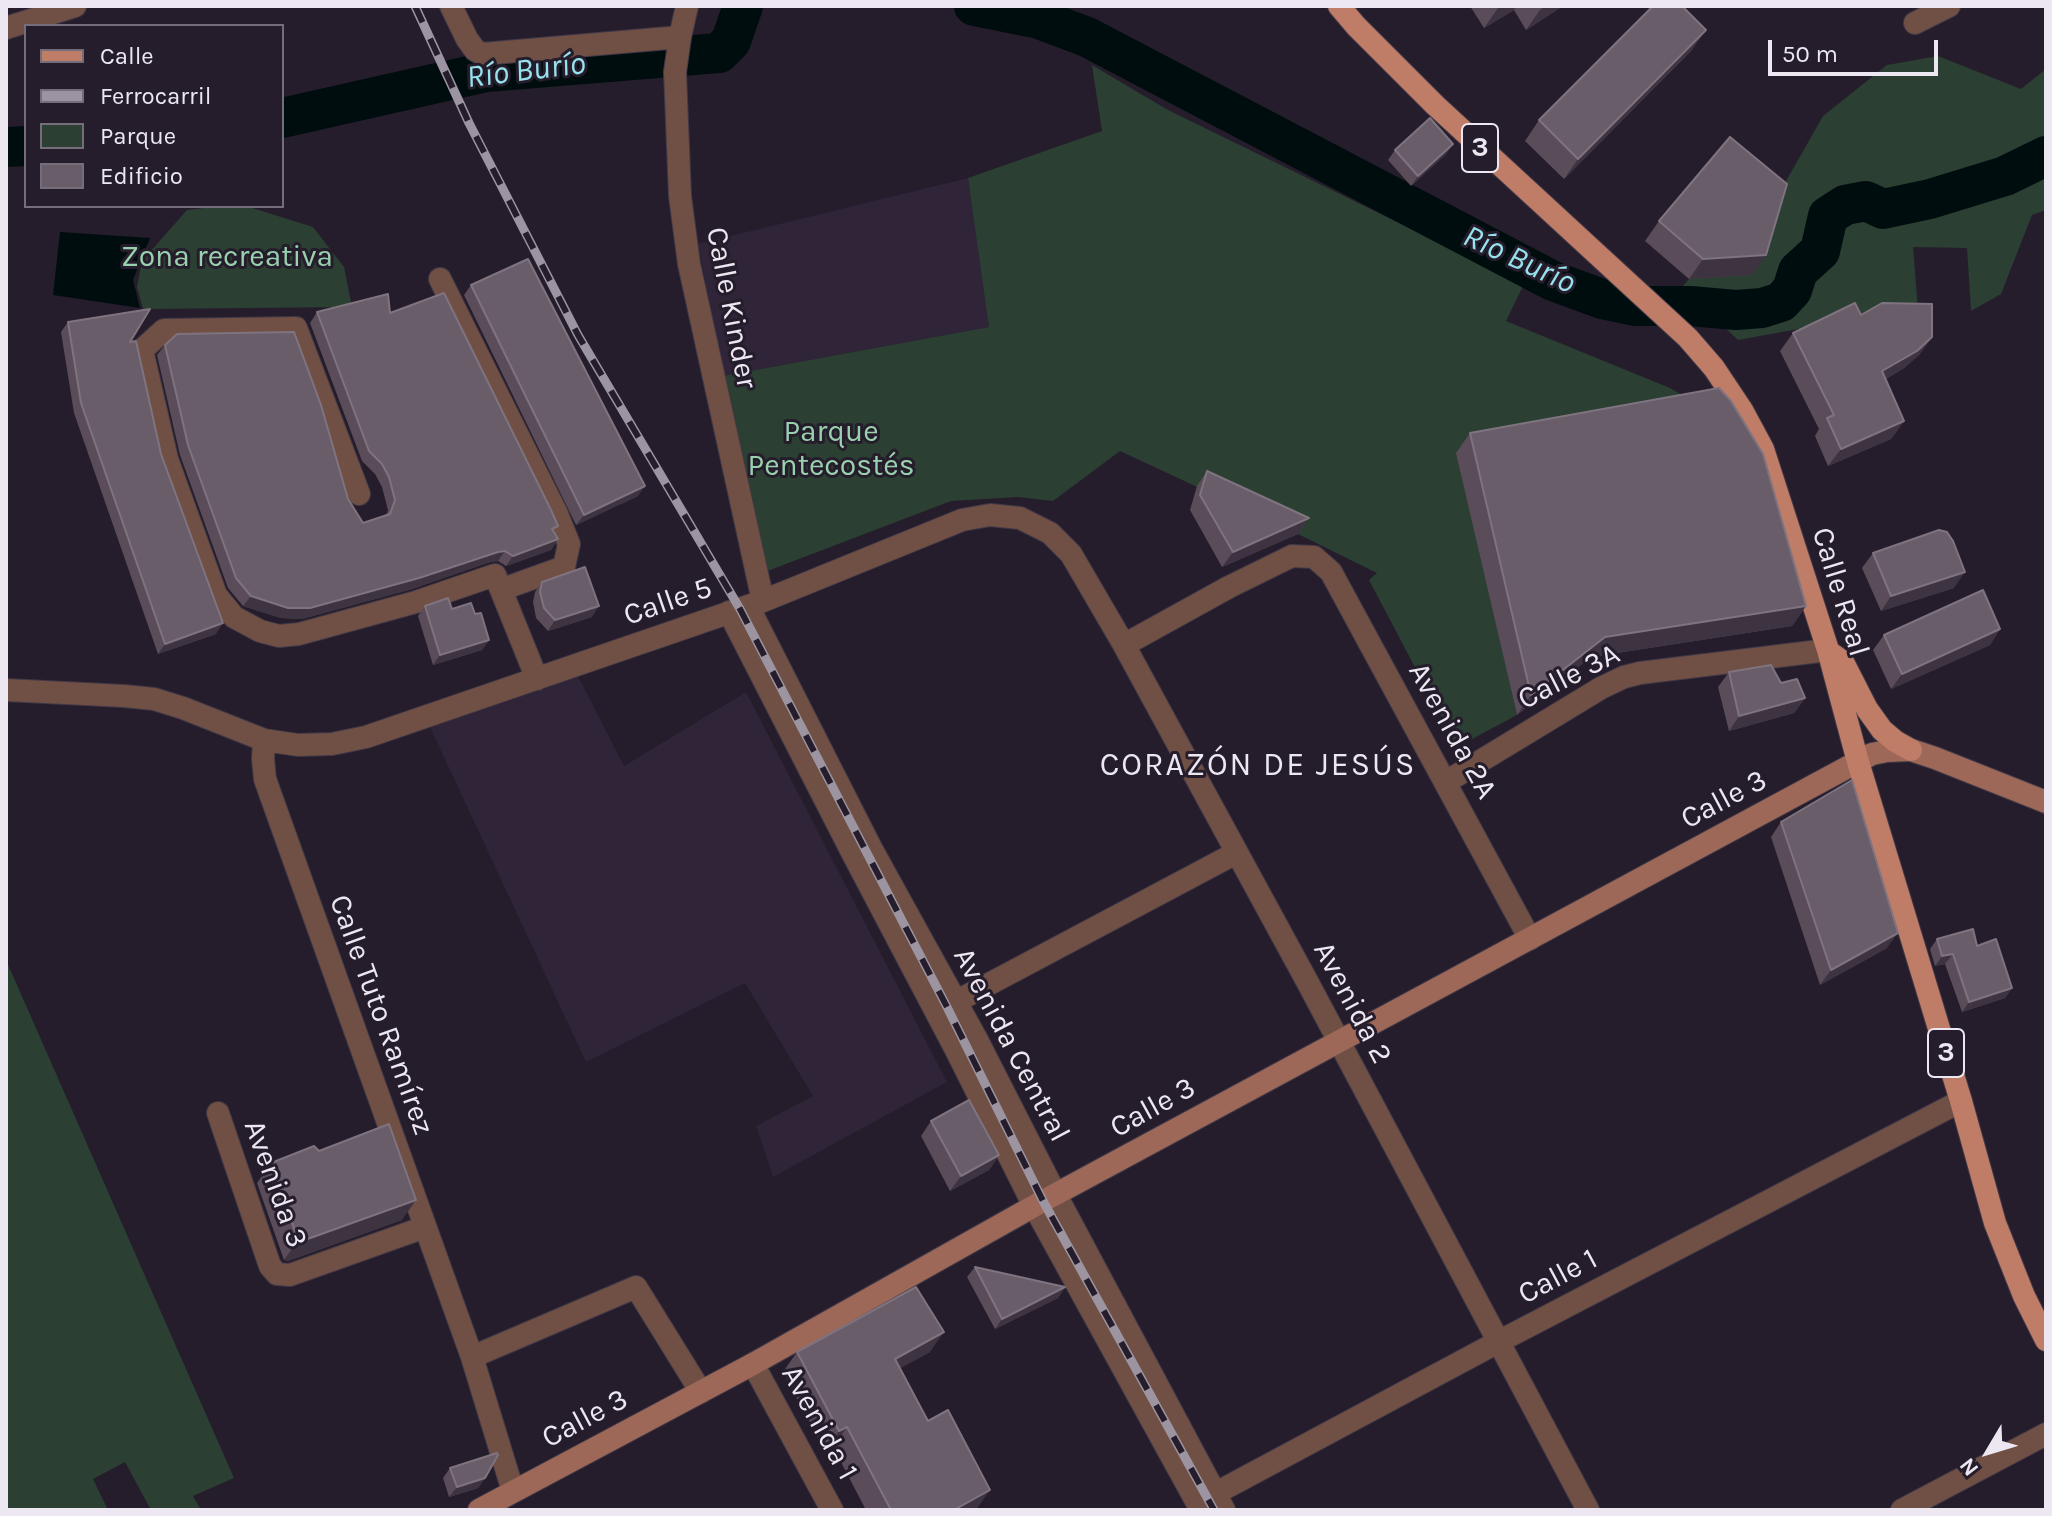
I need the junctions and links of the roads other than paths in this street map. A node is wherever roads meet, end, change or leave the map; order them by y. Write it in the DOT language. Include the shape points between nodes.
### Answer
graph roads {
  1 [pos="75,6"];
  2 [pos="451,6"];
  3 [pos="687,6"];
  4 [pos="1339,6"];
  5 [pos="1949,6"];
  6 [pos="1915,23"];
  7 [pos="6,28"];
  8 [pos="680,37"];
  9 [pos="440,279"];
  10 [pos="359,494"];
  11 [pos="1050,533"];
  12 [pos="503,589"];
  13 [pos="746,606"];
  14 [pos="1124,645"];
  15 [pos="1828,650"];
  16 [pos="537,679"];
  17 [pos="6,690"];
  18 [pos="264,740"];
  19 [pos="1911,750"];
  20 [pos="1858,762"];
  21 [pos="1446,782"];
  22 [pos="2046,802"];
  23 [pos="1236,853"];
  24 [pos="1530,939"];
  25 [pos="956,1001"];
  26 [pos="936,1012"];
  27 [pos="1338,1041"];
  28 [pos="1961,1101"];
  29 [pos="218,1113"];
  30 [pos="1056,1195"];
  31 [pos="1034,1206"];
  32 [pos="425,1227"];
  33 [pos="2046,1340"];
  34 [pos="1498,1342"];
  35 [pos="472,1357"];
  36 [pos="753,1364"];
  37 [pos="701,1392"];
  38 [pos="2046,1434"];
  39 [pos="495,1503"];
  40 [pos="1204,1505"];
  41 [pos="832,1510"];
  42 [pos="1588,1510"];
  43 [pos="1902,1510"];
  1 -- 7 [label="street"];
  2 -- 8 [label="street" via="482,54"];
  3 -- 8 [label="street, Calle Kinder"];
  4 -- 15 [label="main road, Calle Real / 3" via="1435,105 1714,368 1763,449"];
  5 -- 6 [label="street"];
  8 -- 13 [label="street, Calle Kinder" via="675,72 680,196"];
  9 -- 12 [label="street" via="569,544 564,567"];
  10 -- 12 [label="street" via="296,328 164,330 142,350 167,459 216,595 234,617 279,636 299,634 495,575"];
  11 -- 13 [label="street, Calle 5" via="1020,518 990,515 962,520"];
  11 -- 14 [label="street, Avenida 2" via="1071,554"];
  12 -- 16 [label="street"];
  13 -- 16 [label="street, Calle 5"];
  13 -- 25 [label="street, Avenida Central"];
  13 -- 26 [label="street, Avenida Central"];
  14 -- 21 [label="street, Avenida 2A" via="1292,556 1314,557 1331,572"];
  14 -- 23 [label="street, Avenida 2"];
  15 -- 19 [label="main road" via="1843,662 1882,730"];
  15 -- 20 [label="main road, Calle Real / 3"];
  15 -- 21 [label="street, Calle 3A" via="1624,677"];
  16 -- 18 [label="street, Calle 5" via="366,737 332,744"];
  17 -- 18 [label="street, Calle 5" via="154,699"];
  18 -- 32 [label="street, Calle Tuto Ramírez" via="268,787"];
  19 -- 20 [label="main road, Calle 3" via="1872,754"];
  19 -- 22 [label="main road"];
  20 -- 24 [label="main road, Calle 3"];
  20 -- 28 [label="main road, Calle Real / 3"];
  21 -- 24 [label="street, Avenida 2A"];
  23 -- 25 [label="street"];
  23 -- 27 [label="street, Avenida 2"];
  24 -- 27 [label="main road, Calle 3"];
  25 -- 26 [label="street"];
  25 -- 30 [label="street, Avenida Central"];
  26 -- 31 [label="street, Avenida Central"];
  27 -- 30 [label="main road, Calle 3"];
  27 -- 34 [label="street, Avenida 2"];
  28 -- 33 [label="main road, Calle Real / 3" via="1995,1223"];
  28 -- 34 [label="street, Calle 1"];
  29 -- 32 [label="street, Avenida 3" via="277,1274 290,1275"];
  30 -- 31 [label="main road, Calle 3"];
  30 -- 40 [label="street, Avenida Central"];
  31 -- 36 [label="main road, Calle 3"];
  31 -- 40 [label="street, Avenida Central"];
  32 -- 35 [label="street, Calle Tuto Ramírez"];
  34 -- 40 [label="street, Calle 1"];
  34 -- 42 [label="street, Avenida 2"];
  35 -- 37 [label="street" via="636,1287"];
  35 -- 39 [label="street, Calle Tuto Ramírez"];
  36 -- 37 [label="main road, Calle 3"];
  36 -- 41 [label="street, Avenida 1"];
  37 -- 39 [label="main road, Calle 3"];
  38 -- 43 [label="street"];
}
